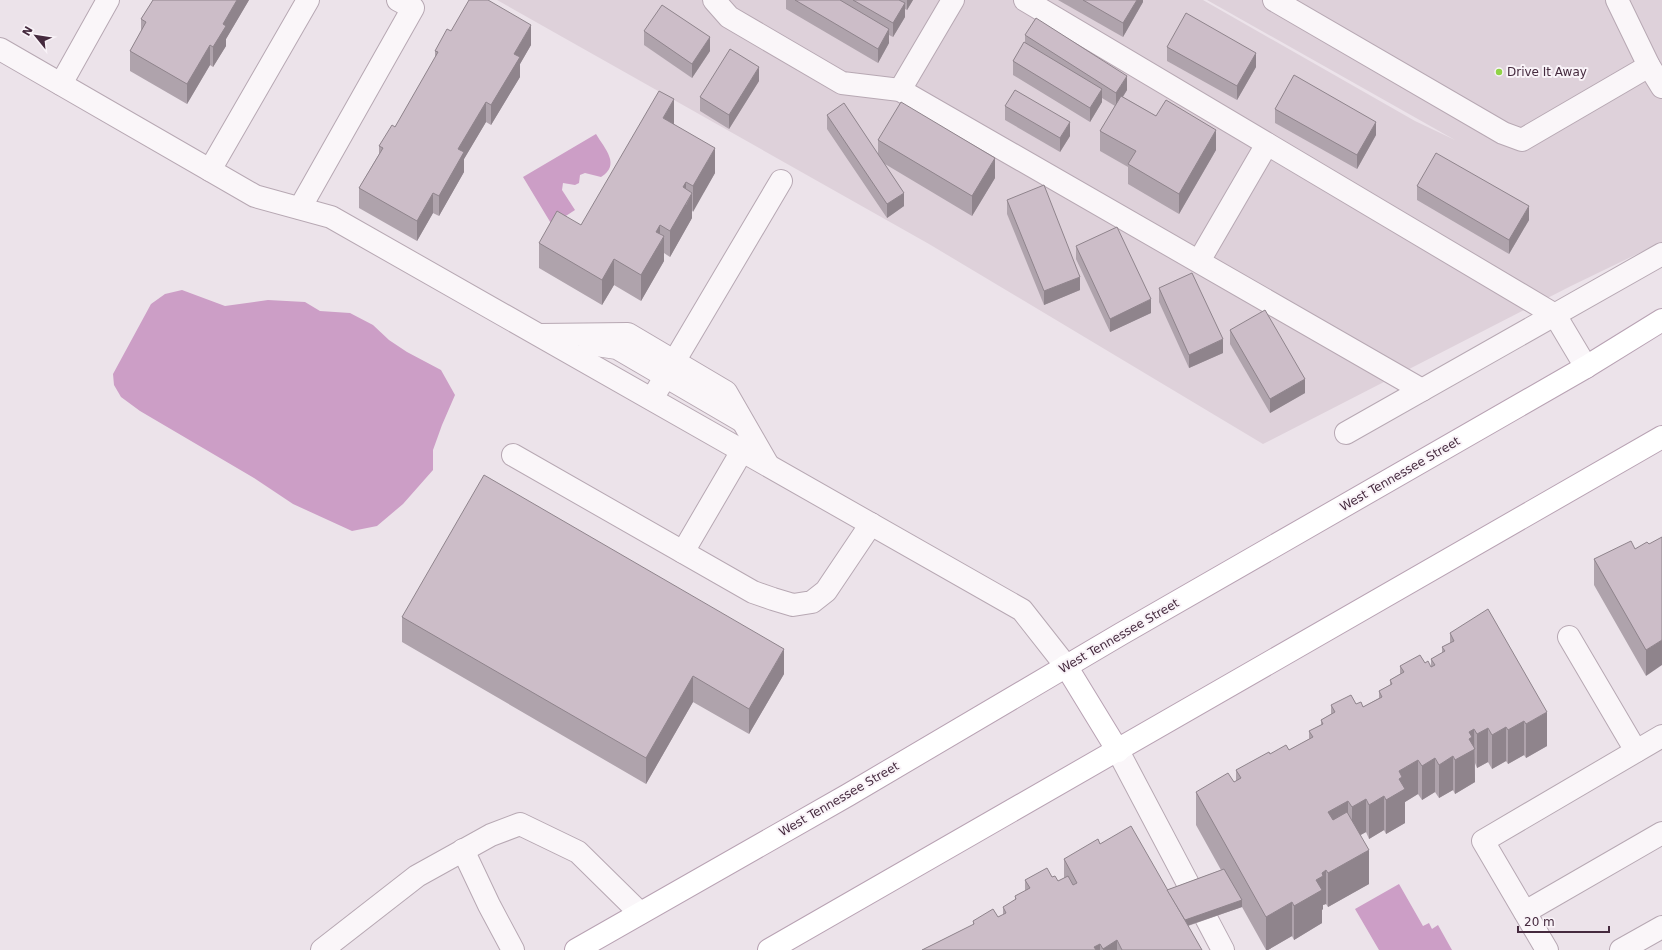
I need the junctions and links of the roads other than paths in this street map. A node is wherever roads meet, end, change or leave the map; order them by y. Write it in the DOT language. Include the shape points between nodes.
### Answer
graph roads {
  1 [pos="108,0"];
  2 [pos="308,0"];
  3 [pos="398,0"];
  4 [pos="714,0"];
  5 [pos="953,0"];
  6 [pos="1025,0"];
  7 [pos="1274,0"];
  8 [pos="1617,0"];
  9 [pos="0,49"];
  10 [pos="1649,66"];
  11 [pos="61,84"];
  12 [pos="1662,87"];
  13 [pos="900,90"];
  14 [pos="1267,144"];
  15 [pos="210,170"];
  16 [pos="781,180"];
  17 [pos="300,208"];
  18 [pos="1662,254"];
  19 [pos="1199,262"];
  20 [pos="1555,315"];
  21 [pos="1662,320"];
  22 [pos="540,336"];
  23 [pos="1586,366"];
  24 [pos="670,369"];
  25 [pos="1422,390"];
  26 [pos="652,399"];
  27 [pos="1346,433"];
  28 [pos="1662,437"];
  29 [pos="742,451"];
  30 [pos="513,455"];
  31 [pos="768,466"];
  32 [pos="871,524"];
  33 [pos="683,552"];
  34 [pos="1569,637"];
  35 [pos="1066,666"];
  36 [pos="1662,736"];
  37 [pos="1118,751"];
  38 [pos="1636,751"];
  39 [pos="1662,833"];
  40 [pos="462,850"];
  41 [pos="1525,912"];
  42 [pos="640,913"];
  43 [pos="1662,927"];
  44 [pos="322,950"];
  45 [pos="513,950"];
  46 [pos="576,950"];
  47 [pos="770,950"];
  48 [pos="1223,950"];
  49 [pos="1547,950"];
  50 [pos="1621,950"];
  1 -- 11 [label="lane"];
  2 -- 15 [label="lane"];
  3 -- 17 [label="lane" via="413,8"];
  4 -- 13 [label="lane" via="729,18 842,83"];
  5 -- 13 [label="lane"];
  6 -- 14 [label="lane"];
  7 -- 10 [label="lane" via="1503,133 1522,140"];
  8 -- 10 [label="lane"];
  9 -- 11 [label="lane"];
  10 -- 12 [label="lane"];
  11 -- 15 [label="lane"];
  13 -- 19 [label="lane"];
  14 -- 19 [label="lane"];
  14 -- 20 [label="lane"];
  15 -- 17 [label="lane" via="255,196"];
  16 -- 24 [label="lane"];
  17 -- 22 [label="lane" via="332,217"];
  18 -- 20 [label="lane"];
  19 -- 25 [label="lane"];
  20 -- 23 [label="lane"];
  20 -- 25 [label="lane"];
  21 -- 23 [label="main road, West Tennessee Street"];
  22 -- 24 [label="lane" via="628,334"];
  22 -- 26 [label="lane"];
  23 -- 35 [label="main road, West Tennessee Street"];
  24 -- 26 [label="lane"];
  24 -- 31 [label="lane" via="726,392"];
  25 -- 27 [label="lane"];
  26 -- 29 [label="lane"];
  28 -- 37 [label="main road"];
  29 -- 31 [label="lane"];
  29 -- 33 [label="lane"];
  30 -- 33 [label="lane"];
  31 -- 32 [label="lane"];
  32 -- 33 [label="lane" via="826,591 812,602 793,605 753,592"];
  32 -- 35 [label="lane" via="1022,610"];
  34 -- 38 [label="lane"];
  35 -- 37 [label="main road"];
  35 -- 42 [label="main road, West Tennessee Street" via="841,799"];
  36 -- 38 [label="lane"];
  37 -- 47 [label="main road"];
  37 -- 48 [label="lane"];
  38 -- 41 [label="lane" via="1483,841"];
  39 -- 41 [label="lane"];
  40 -- 42 [label="lane" via="520,824 578,852"];
  40 -- 44 [label="lane" via="417,876"];
  40 -- 45 [label="lane"];
  41 -- 49 [label="lane"];
  42 -- 46 [label="main road, West Tennessee Street"];
  43 -- 50 [label="lane"];
}
